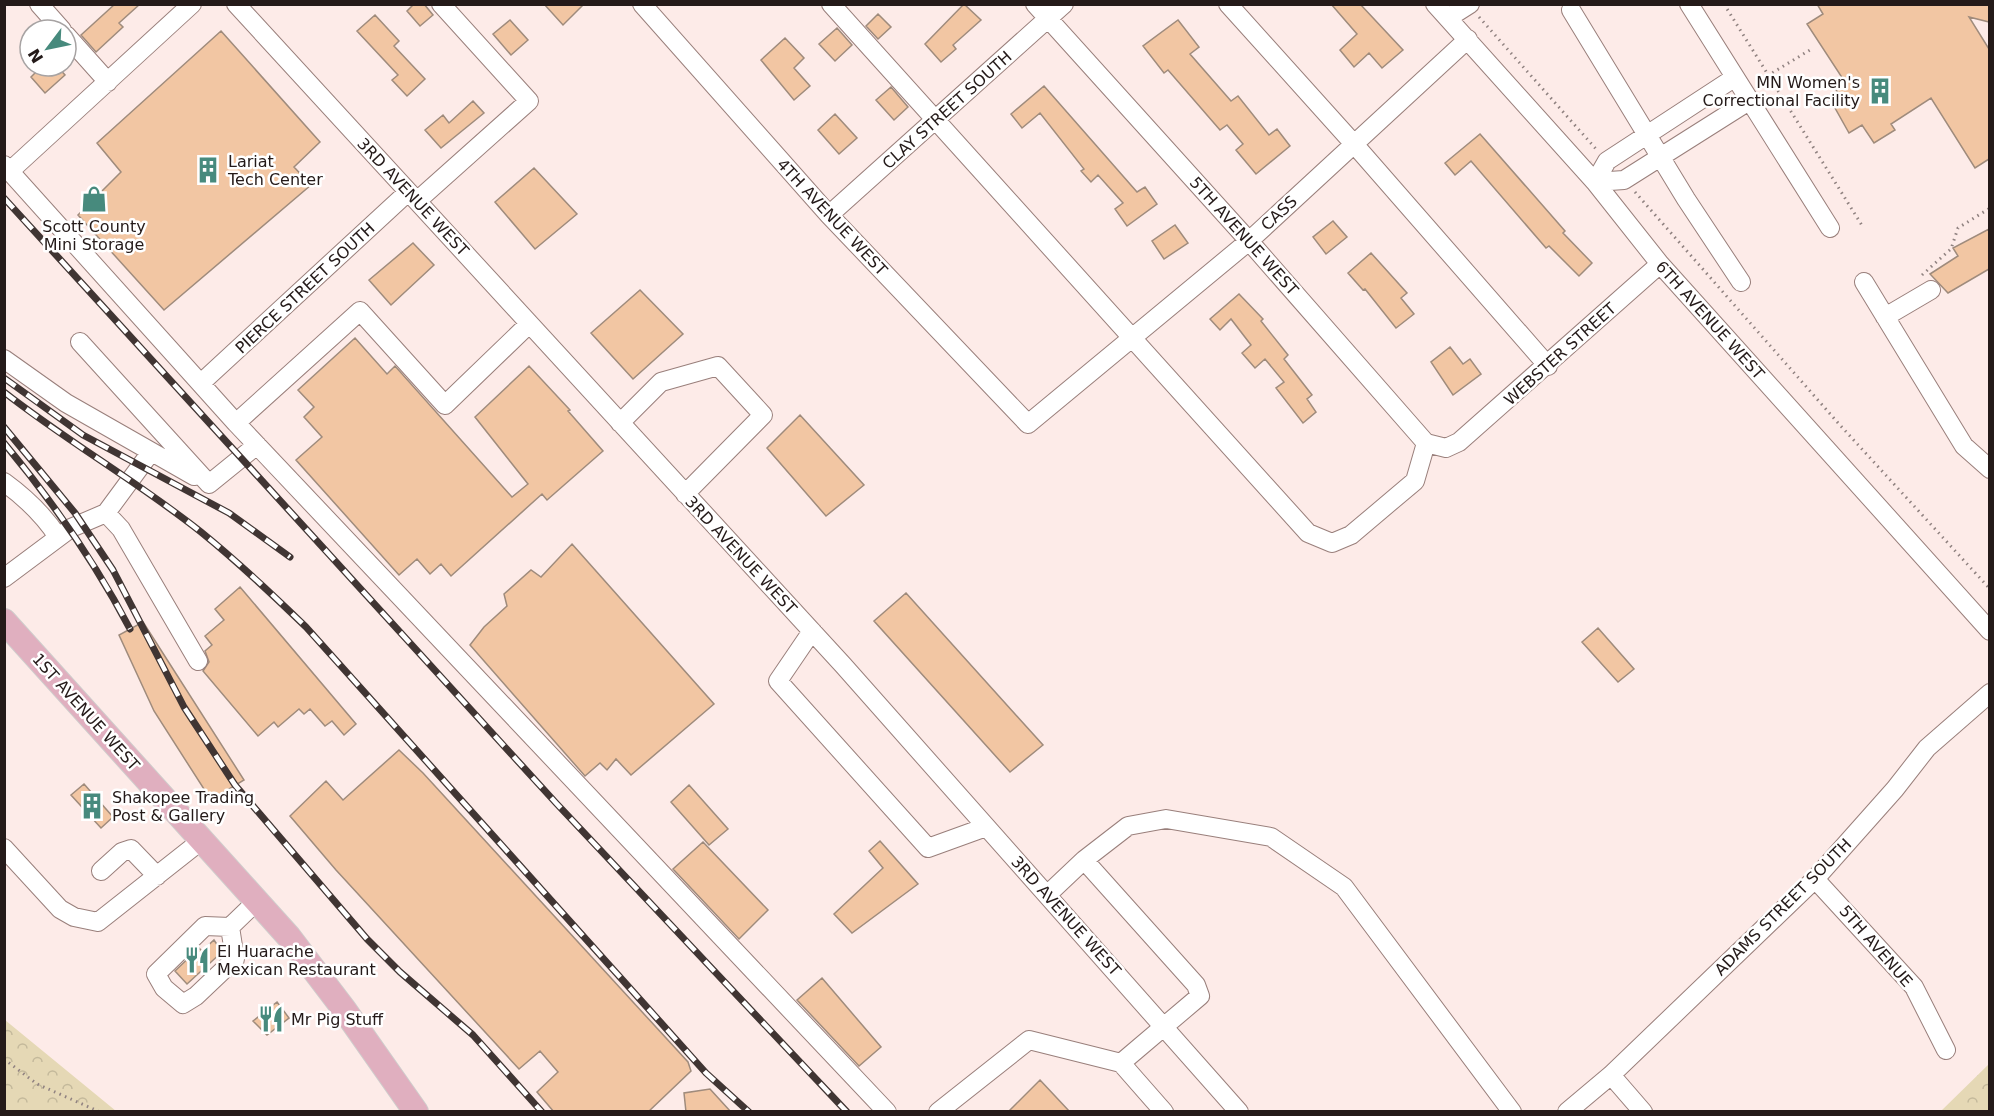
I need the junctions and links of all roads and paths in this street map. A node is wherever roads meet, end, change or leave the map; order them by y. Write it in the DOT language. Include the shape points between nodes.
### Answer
graph roads {
  1 [pos="39,4"];
  2 [pos="192,4"];
  3 [pos="236,4"];
  4 [pos="441,4"];
  5 [pos="642,4"];
  6 [pos="831,4"];
  7 [pos="1035,4"];
  8 [pos="1064,4"];
  9 [pos="1228,4"];
  10 [pos="1435,4"];
  11 [pos="1689,4"];
  12 [pos="1724,4"];
  13 [pos="1469,5"];
  14 [pos="1571,10"];
  15 [pos="51,18"];
  16 [pos="1448,18"];
  17 [pos="1048,19"];
  18 [pos="1467,39"];
  19 [pos="78,48"];
  20 [pos="1810,50"];
  21 [pos="1769,75"];
  22 [pos="108,82"];
  23 [pos="1742,90"];
  24 [pos="935,120"];
  25 [pos="1648,135"];
  26 [pos="1354,144"];
  27 [pos="1662,158"];
  28 [pos="1607,161"];
  29 [pos="7,168"];
  30 [pos="1624,180"];
  31 [pos="1595,182"];
  32 [pos="413,196"];
  33 [pos="1989,208"];
  34 [pos="829,215"];
  35 [pos="1863,227"];
  36 [pos="1830,228"];
  37 [pos="1249,241"];
  38 [pos="1660,264"];
  39 [pos="1741,282"];
  40 [pos="1864,282"];
  41 [pos="1931,290"];
  42 [pos="1885,317"];
  43 [pos="529,324"];
  44 [pos="1131,338"];
  45 [pos="80,342"];
  46 [pos="4,359"];
  47 [pos="1548,366"];
  48 [pos="201,383"];
  49 [pos="236,423"];
  50 [pos="620,423"];
  51 [pos="1028,424"];
  52 [pos="1426,443"];
  53 [pos="257,446"];
  54 [pos="151,452"];
  55 [pos="1989,469"];
  56 [pos="4,482"];
  57 [pos="209,484"];
  58 [pos="685,494"];
  59 [pos="106,513"];
  60 [pos="58,537"];
  61 [pos="4,578"];
  62 [pos="1989,589"];
  63 [pos="4,621"];
  64 [pos="1989,630"];
  65 [pos="812,631"];
  66 [pos="198,661"];
  67 [pos="1989,693"];
  68 [pos="986,827"];
  69 [pos="202,840"];
  70 [pos="4,848"];
  71 [pos="1084,860"];
  72 [pos="101,871"];
  73 [pos="157,876"];
  74 [pos="1815,879"];
  75 [pos="1047,895"];
  76 [pos="257,901"];
  77 [pos="230,927"];
  78 [pos="1164,1027"];
  79 [pos="1946,1050"];
  80 [pos="4,1059"];
  81 [pos="1121,1063"];
  82 [pos="1611,1075"];
  83 [pos="100,1112"];
  84 [pos="416,1112"];
  85 [pos="887,1112"];
  86 [pos="938,1112"];
  87 [pos="1164,1112"];
  88 [pos="1239,1112"];
  89 [pos="1512,1112"];
  90 [pos="1567,1112"];
  91 [pos="1643,1112"];
  1 -- 15 [label="street"];
  2 -- 22 [label="street"];
  3 -- 32 [label="street, 3RD AVENUE WEST"];
  4 -- 32 [label="street, PIERCE STREET SOUTH" via="529,101"];
  5 -- 34 [label="street, 4TH AVENUE WEST"];
  6 -- 24 [label="street"];
  7 -- 17 [label="street, 5TH AVENUE WEST"];
  8 -- 17 [label="street, CLAY STREET SOUTH"];
  9 -- 26 [label="street"];
  10 -- 16 [label="street, 6TH AVENUE WEST"];
  11 -- 23 [label="street"];
  12 -- 21 [label="path"];
  13 -- 16 [label="street"];
  13 -- 28 [label="path"];
  14 -- 25 [label="street"];
  16 -- 18 [label="street, 6TH AVENUE WEST"];
  17 -- 24 [label="street, CLAY STREET SOUTH"];
  17 -- 37 [label="street, 5TH AVENUE WEST"];
  18 -- 26 [label="street, CASS"];
  18 -- 31 [label="street, 6TH AVENUE WEST"];
  19 -- 22 [label="street"];
  20 -- 21 [label="path"];
  21 -- 23 [label="path"];
  21 -- 35 [label="path"];
  22 -- 29 [label="street"];
  23 -- 25 [label="street"];
  23 -- 27 [label="street"];
  23 -- 36 [label="street"];
  24 -- 34 [label="street, CLAY STREET SOUTH"];
  24 -- 44 [label="street"];
  25 -- 27 [label="street"];
  25 -- 28 [label="street"];
  26 -- 37 [label="street, CASS"];
  26 -- 47 [label="street"];
  27 -- 30 [label="street"];
  27 -- 39 [label="street"];
  28 -- 31 [label="street"];
  29 -- 48 [label="street"];
  30 -- 31 [label="street"];
  30 -- 62 [label="path"];
  31 -- 38 [label="street, 6TH AVENUE WEST"];
  32 -- 43 [label="street, 3RD AVENUE WEST"];
  32 -- 48 [label="street, PIERCE STREET SOUTH"];
  33 -- 41 [label="path" via="1958,228 1951,249 1921,274"];
  34 -- 51 [label="street, 4TH AVENUE WEST"];
  37 -- 44 [label="street, CASS"];
  37 -- 52 [label="street, 5TH AVENUE WEST"];
  38 -- 47 [label="street, WEBSTER STREET"];
  38 -- 64 [label="street, 6TH AVENUE WEST"];
  40 -- 42 [label="street"];
  41 -- 42 [label="street"];
  42 -- 55 [label="street" via="1964,446"];
  43 -- 49 [label="street" via="445,405 360,311"];
  43 -- 50 [label="street, 3RD AVENUE WEST"];
  44 -- 51 [label="street, CASS"];
  44 -- 52 [label="street" via="1308,533 1332,543 1352,535 1415,481"];
  45 -- 57 [label="street"];
  46 -- 54 [label="street" via="66,402"];
  47 -- 52 [label="street, WEBSTER STREET" via="1460,442 1446,448"];
  48 -- 49 [label="street"];
  49 -- 53 [label="street"];
  50 -- 58 [label="street, 3RD AVENUE WEST"];
  50 -- 58 [label="street" via="661,382 718,366 763,415"];
  53 -- 57 [label="street"];
  53 -- 85 [label="street"];
  54 -- 57 [label="street"];
  54 -- 59 [label="street"];
  56 -- 60 [label="street" via="46,518"];
  58 -- 65 [label="street, 3RD AVENUE WEST"];
  59 -- 60 [label="street"];
  59 -- 66 [label="street" via="121,529"];
  60 -- 61 [label="street"];
  63 -- 69 [label="main road, 1ST AVENUE WEST"];
  65 -- 68 [label="street, 3RD AVENUE WEST"];
  65 -- 68 [label="street" via="778,681 928,848"];
  67 -- 74 [label="street, ADAMS STREET SOUTH" via="1927,748"];
  68 -- 75 [label="street, 3RD AVENUE WEST"];
  69 -- 73 [label="street"];
  69 -- 76 [label="main road, 1ST AVENUE WEST"];
  70 -- 73 [label="street" via="60,909 74,917 98,922"];
  71 -- 75 [label="street"];
  71 -- 78 [label="street" via="1196,985 1200,996"];
  71 -- 89 [label="street" via="1128,826 1166,819 1271,837 1344,886"];
  72 -- 73 [label="street" via="131,849"];
  74 -- 79 [label="street, 5TH AVENUE" via="1914,987"];
  74 -- 82 [label="street, ADAMS STREET SOUTH"];
  75 -- 78 [label="street, 3RD AVENUE WEST"];
  76 -- 77 [label="street"];
  76 -- 84 [label="main road, 1ST AVENUE WEST" via="343,1008"];
  77 -- 77 [label="street" via="205,926 156,974 164,988 183,1004 235,959"];
  78 -- 81 [label="street"];
  78 -- 88 [label="street, 3RD AVENUE WEST"];
  80 -- 83 [label="path" via="26,1078"];
  81 -- 86 [label="street" via="1029,1040"];
  81 -- 87 [label="street"];
  82 -- 90 [label="street, ADAMS STREET SOUTH"];
  82 -- 91 [label="street"];
}
